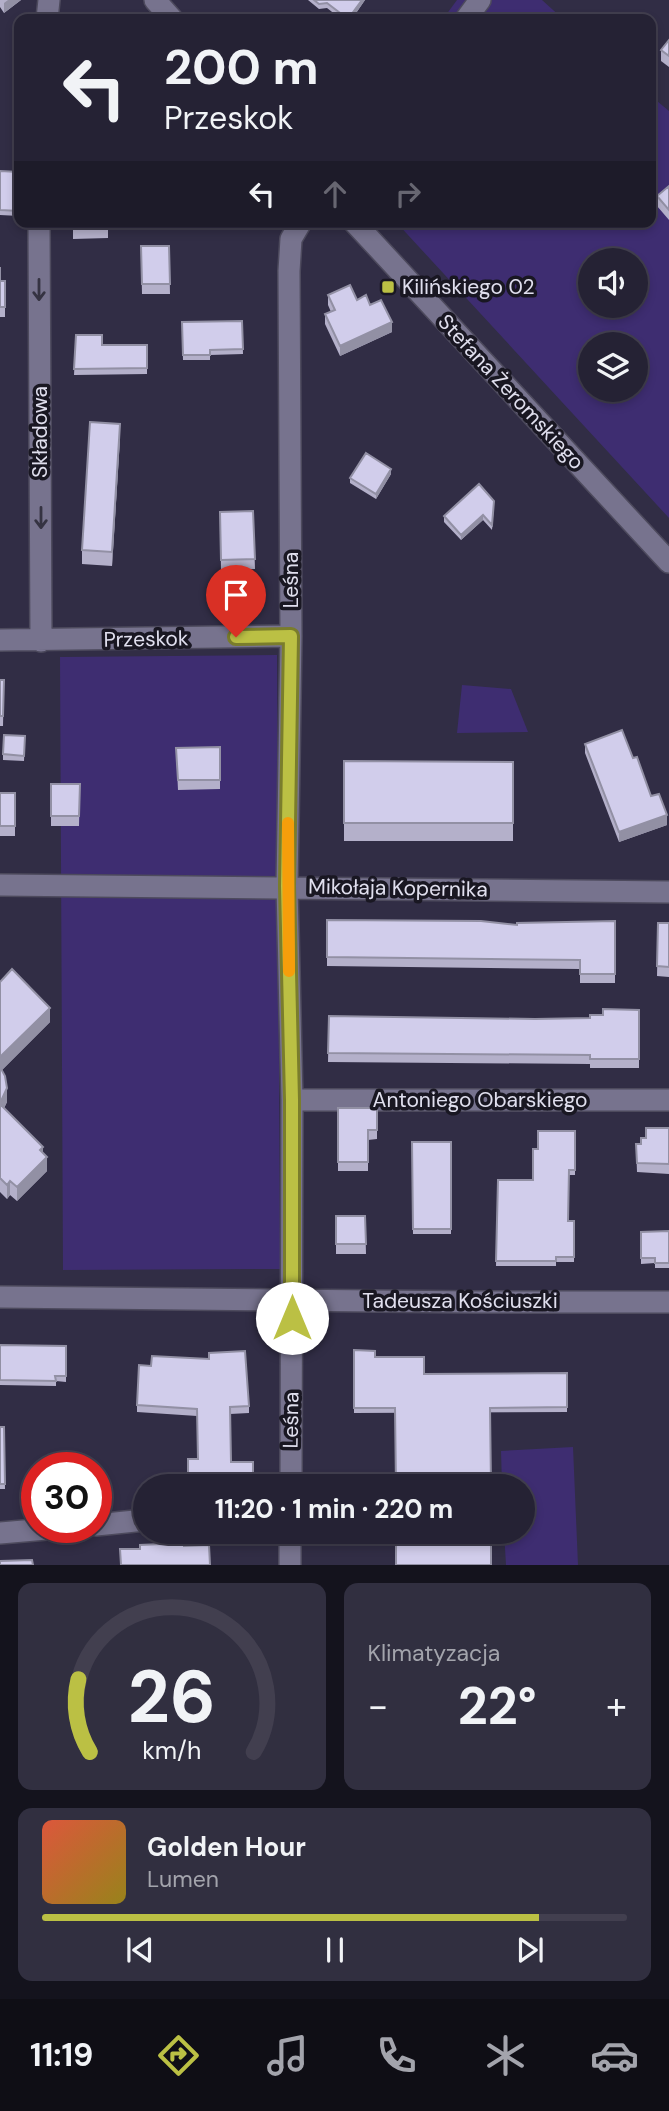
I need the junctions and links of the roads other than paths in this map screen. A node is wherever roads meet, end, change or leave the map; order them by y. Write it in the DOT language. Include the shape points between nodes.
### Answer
graph roads {
  1 [pos="155,0"];
  2 [pos="168,14"];
  3 [pos="39,228"];
  4 [pos="298,228"];
  5 [pos="360,228"];
  6 [pos="669,562"];
  7 [pos="291,636"];
  8 [pos="0,640"];
  9 [pos="41,641"];
  10 [pos="0,885"];
  11 [pos="287,886"];
  12 [pos="669,892"];
  13 [pos="292,1100"];
  14 [pos="669,1100"];
  15 [pos="0,1297"];
  16 [pos="292,1300"];
  17 [pos="669,1302"];
  18 [pos="290,1474"];
  19 [pos="133,1521"];
  20 [pos="112,1523"];
  21 [pos="21,1531"];
  22 [pos="0,1532"];
  23 [pos="290,1544"];
  24 [pos="290,1565"];
  1 -- 2 [label="street"];
  3 -- 9 [label="street, Składowa, one-way"];
  4 -- 7 [label="street, Leśna" via="289,271"];
  5 -- 6 [label="street, Stefana Żeromskiego"];
  7 -- 9 [label="street, Przeskok"];
  7 -- 11 [label="street, Leśna"];
  8 -- 9 [label="street, Przeskok"];
  10 -- 11 [label="street, Mikołaja Kopernika"];
  11 -- 12 [label="street, Mikołaja Kopernika"];
  11 -- 13 [label="street, Leśna"];
  13 -- 14 [label="street, Antoniego Obarskiego"];
  13 -- 16 [label="street, Leśna"];
  15 -- 16 [label="street, Tadeusza Kościuszki"];
  16 -- 17 [label="street, Tadeusza Kościuszki"];
  16 -- 18 [label="street, Leśna"];
  19 -- 20 [label="street"];
  21 -- 22 [label="street"];
  23 -- 24 [label="street"];
}
